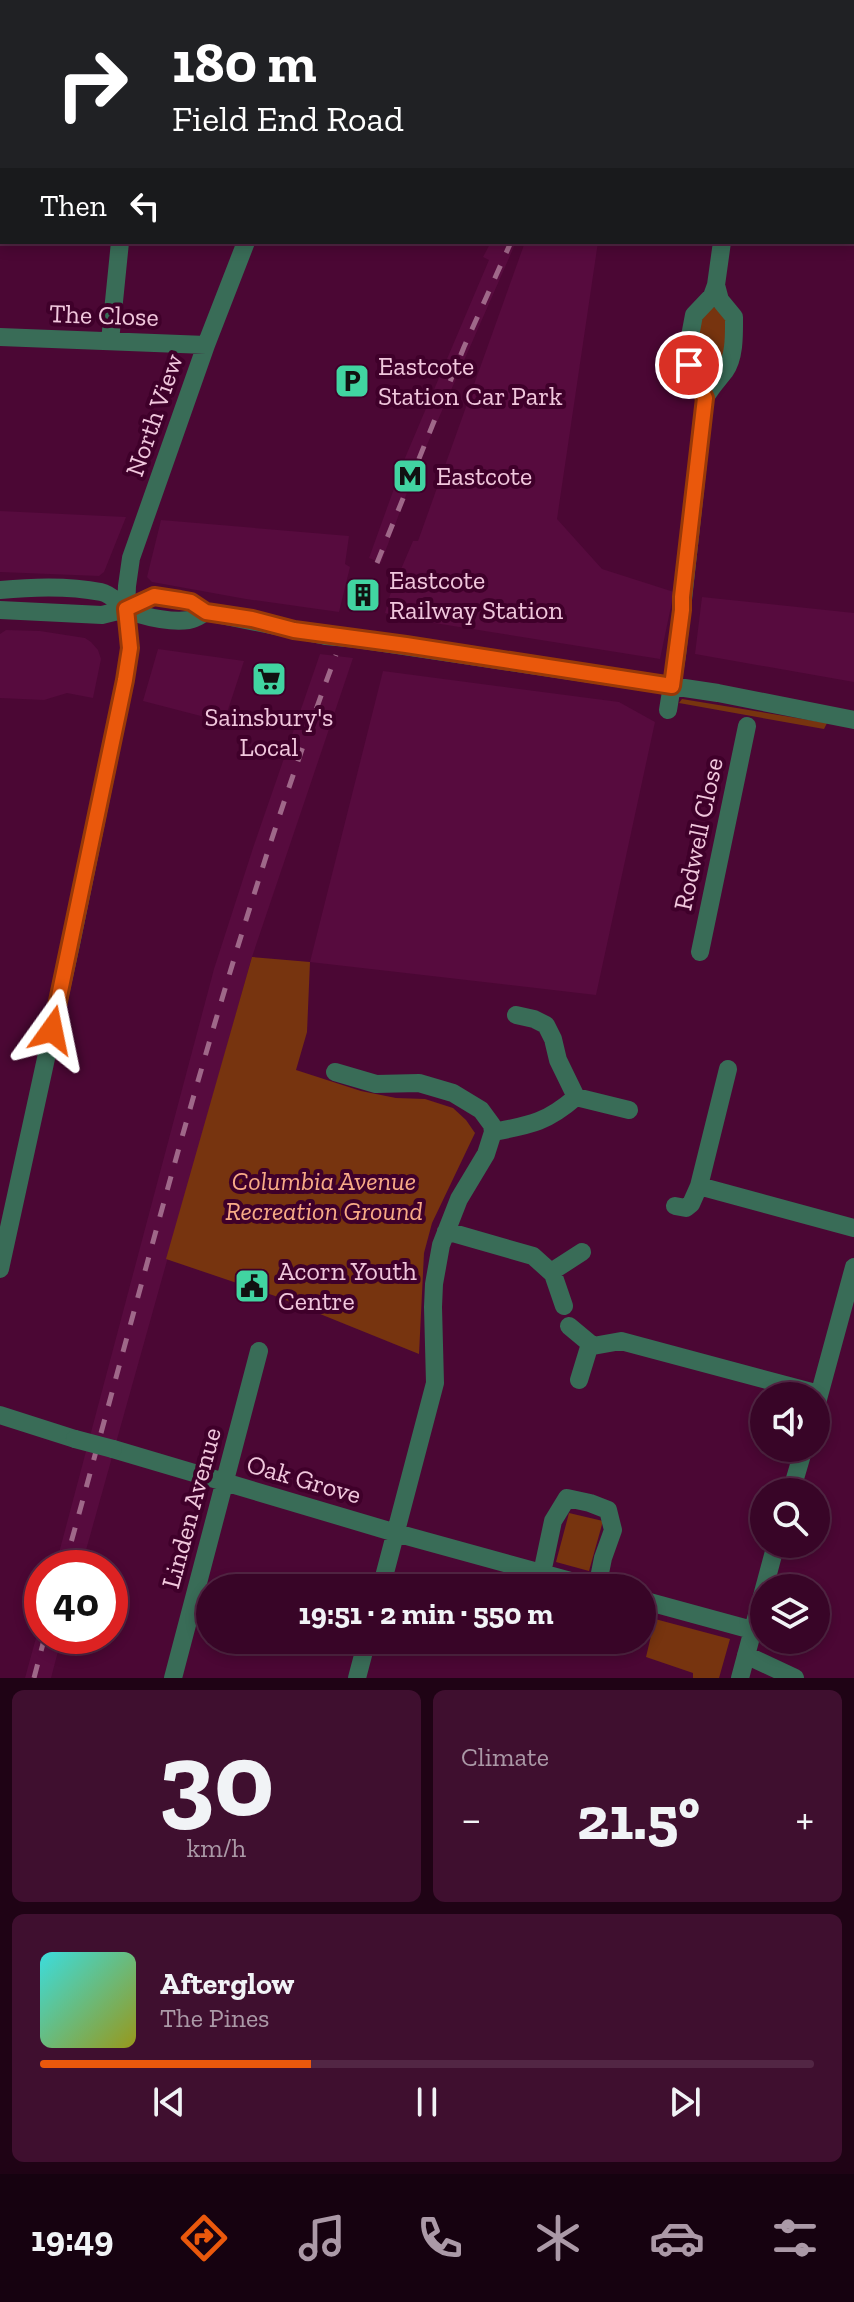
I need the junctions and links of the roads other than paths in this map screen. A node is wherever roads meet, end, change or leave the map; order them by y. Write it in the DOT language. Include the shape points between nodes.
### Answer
graph roads {
  1 [pos="120,244"];
  2 [pos="245,244"];
  3 [pos="722,244"];
  4 [pos="716,285"];
  5 [pos="0,337"];
  6 [pos="110,341"];
  7 [pos="206,345"];
  8 [pos="705,398"];
  9 [pos="0,590"];
  10 [pos="126,609"];
  11 [pos="0,610"];
  12 [pos="672,686"];
  13 [pos="668,710"];
  14 [pos="854,720"];
  15 [pos="747,726"];
  16 [pos="700,952"];
  17 [pos="516,1015"];
  18 [pos="728,1069"];
  19 [pos="335,1072"];
  20 [pos="576,1097"];
  21 [pos="629,1110"];
  22 [pos="493,1132"];
  23 [pos="699,1186"];
  24 [pos="675,1206"];
  25 [pos="854,1228"];
  26 [pos="446,1231"];
  27 [pos="582,1252"];
  28 [pos="1,1261"];
  29 [pos="854,1267"];
  30 [pos="551,1272"];
  31 [pos="564,1306"];
  32 [pos="569,1326"];
  33 [pos="590,1344"];
  34 [pos="259,1351"];
  35 [pos="579,1380"];
  36 [pos="758,1382"];
  37 [pos="823,1382"];
  38 [pos="0,1415"];
  39 [pos="225,1483"];
  40 [pos="396,1533"];
  41 [pos="542,1573"];
  42 [pos="385,1574"];
  43 [pos="546,1574"];
  44 [pos="599,1574"];
  45 [pos="656,1604"];
  46 [pos="750,1629"];
  47 [pos="750,1638"];
  48 [pos="363,1654"];
  49 [pos="746,1655"];
  50 [pos="173,1678"];
  51 [pos="357,1678"];
  52 [pos="740,1678"];
  53 [pos="795,1678"];
  1 -- 6 [label="street"];
  2 -- 7 [label="street, North View"];
  3 -- 4 [label="street"];
  4 -- 8 [label="street" via="694,315 689,349 689,365"];
  4 -- 8 [label="street" via="734,317 734,331 727,368"];
  5 -- 6 [label="street, The Close"];
  6 -- 7 [label="street, The Close"];
  7 -- 10 [label="street, North View" via="131,558"];
  8 -- 12 [label="street"];
  9 -- 10 [label="street" via="105,592"];
  10 -- 11 [label="street" via="102,615"];
  10 -- 12 [label="street, bridge" via="177,621 206,612 326,636"];
  10 -- 28 [label="street, North View" via="130,648 125,680"];
  12 -- 13 [label="street"];
  12 -- 14 [label="street"];
  15 -- 16 [label="street, Rodwell Close"];
  17 -- 20 [label="street" via="546,1025"];
  18 -- 23 [label="street"];
  19 -- 22 [label="street" via="376,1084 419,1083 453,1093 481,1110"];
  20 -- 21 [label="street"];
  20 -- 22 [label="street" via="539,1123"];
  22 -- 26 [label="street"];
  23 -- 24 [label="street" via="691,1204"];
  23 -- 25 [label="street"];
  26 -- 30 [label="street" via="533,1256"];
  26 -- 40 [label="street" via="434,1284 435,1383"];
  27 -- 30 [label="street"];
  29 -- 37 [label="street"];
  30 -- 31 [label="street"];
  32 -- 33 [label="street"];
  33 -- 35 [label="street"];
  33 -- 36 [label="street" via="621,1341"];
  34 -- 39 [label="street, Linden Avenue"];
  38 -- 39 [label="street, Oak Grove, bridge"];
  39 -- 40 [label="street, Oak Grove"];
  39 -- 50 [label="street, Linden Avenue"];
  40 -- 41 [label="street, Oak Grove"];
  40 -- 42 [label="street"];
  41 -- 43 [label="street, Oak Grove"];
  41 -- 44 [label="street" via="553,1521 567,1498 608,1510 613,1530"];
  45 -- 46 [label="street"];
  47 -- 49 [label="street"];
  48 -- 51 [label="street"];
  49 -- 52 [label="street"];
  49 -- 53 [label="street"];
}
